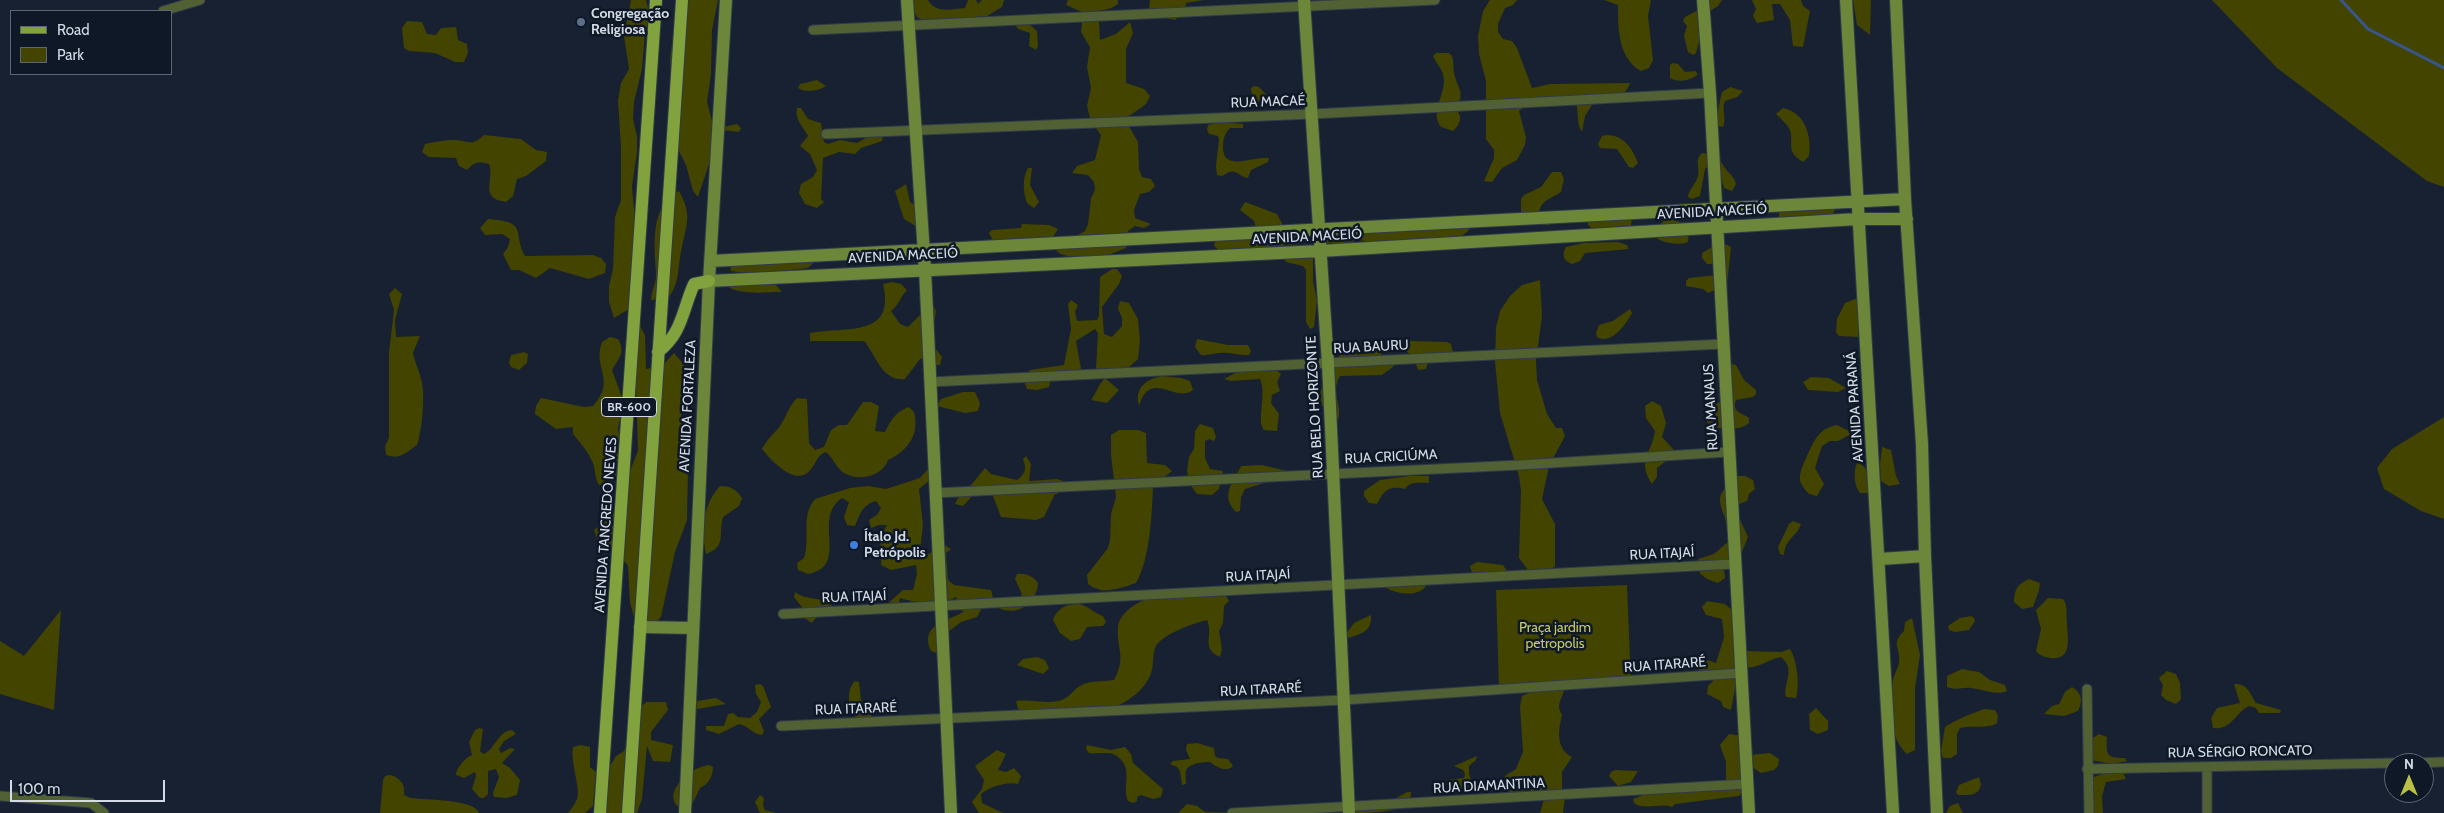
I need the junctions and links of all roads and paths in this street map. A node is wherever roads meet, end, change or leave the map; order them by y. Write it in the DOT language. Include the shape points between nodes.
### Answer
graph roads {
  1 [pos="200,0"];
  2 [pos="656,0"];
  3 [pos="682,0"];
  4 [pos="726,0"];
  5 [pos="907,0"];
  6 [pos="1435,0"];
  7 [pos="1703,0"];
  8 [pos="1846,0"];
  9 [pos="1896,0"];
  10 [pos="1305,3"];
  11 [pos="166,10"];
  12 [pos="908,24"];
  13 [pos="813,30"];
  14 [pos="1710,93"];
  15 [pos="1313,114"];
  16 [pos="916,131"];
  17 [pos="826,134"];
  18 [pos="1905,199"];
  19 [pos="1857,202"];
  20 [pos="1716,208"];
  21 [pos="1858,219"];
  22 [pos="1907,219"];
  23 [pos="1717,227"];
  24 [pos="1319,230"];
  25 [pos="924,250"];
  26 [pos="1320,251"];
  27 [pos="711,261"];
  28 [pos="925,269"];
  29 [pos="709,281"];
  30 [pos="1723,344"];
  31 [pos="658,352"];
  32 [pos="1328,364"];
  33 [pos="930,382"];
  34 [pos="1728,452"];
  35 [pos="1334,474"];
  36 [pos="935,493"];
  37 [pos="1925,556"];
  38 [pos="1880,560"];
  39 [pos="1734,564"];
  40 [pos="1338,586"];
  41 [pos="942,607"];
  42 [pos="783,614"];
  43 [pos="640,627"];
  44 [pos="693,628"];
  45 [pos="1742,673"];
  46 [pos="2087,689"];
  47 [pos="1344,700"];
  48 [pos="948,719"];
  49 [pos="781,726"];
  50 [pos="2384,763"];
  51 [pos="2207,767"];
  52 [pos="2087,769"];
  53 [pos="1748,784"];
  54 [pos="0,796"];
  55 [pos="1349,810"];
  56 [pos="104,813"];
  57 [pos="600,813"];
  58 [pos="628,813"];
  59 [pos="685,813"];
  60 [pos="951,813"];
  61 [pos="1232,813"];
  62 [pos="1749,813"];
  63 [pos="1893,813"];
  64 [pos="1937,813"];
  65 [pos="2089,813"];
  66 [pos="2207,813"];
  1 -- 11 [label="street"];
  2 -- 57 [label="main road, AVENIDA TANCREDO NEVES / BR-600"];
  3 -- 31 [label="main road, BR-600"];
  4 -- 27 [label="street, AVENIDA FORTALEZA"];
  5 -- 12 [label="street"];
  6 -- 10 [label="street"];
  7 -- 14 [label="street, RUA MANAUS"];
  8 -- 19 [label="street, AVENIDA PARANÁ"];
  9 -- 18 [label="street"];
  10 -- 12 [label="street"];
  10 -- 15 [label="street, RUA BELO HORIZONTE"];
  12 -- 13 [label="street"];
  12 -- 16 [label="street"];
  14 -- 15 [label="street, RUA MACAÉ"];
  14 -- 20 [label="street, RUA MANAUS"];
  15 -- 16 [label="street, RUA MACAÉ"];
  15 -- 24 [label="street, RUA BELO HORIZONTE"];
  16 -- 17 [label="street, RUA MACAÉ"];
  16 -- 25 [label="street"];
  18 -- 19 [label="street, AVENIDA MACEIÓ"];
  18 -- 22 [label="street"];
  19 -- 20 [label="street, AVENIDA MACEIÓ"];
  19 -- 21 [label="street, AVENIDA PARANÁ"];
  20 -- 23 [label="street, RUA MANAUS"];
  20 -- 24 [label="street, AVENIDA MACEIÓ"];
  21 -- 22 [label="street, AVENIDA MACEIÓ"];
  21 -- 23 [label="street, AVENIDA MACEIÓ"];
  21 -- 38 [label="street, AVENIDA PARANÁ"];
  22 -- 37 [label="street" via="1922,444"];
  23 -- 26 [label="street, AVENIDA MACEIÓ"];
  23 -- 30 [label="street, RUA MANAUS"];
  24 -- 25 [label="street, AVENIDA MACEIÓ"];
  24 -- 26 [label="street, RUA BELO HORIZONTE"];
  25 -- 27 [label="street, AVENIDA MACEIÓ"];
  25 -- 28 [label="street"];
  26 -- 28 [label="street, AVENIDA MACEIÓ"];
  26 -- 32 [label="street, RUA BELO HORIZONTE"];
  27 -- 29 [label="street, AVENIDA FORTALEZA"];
  28 -- 29 [label="street, AVENIDA MACEIÓ"];
  28 -- 33 [label="street"];
  29 -- 31 [label="main road" via="694,284 677,332"];
  29 -- 44 [label="street, AVENIDA FORTALEZA"];
  30 -- 32 [label="street, RUA BAURU"];
  30 -- 34 [label="street, RUA MANAUS"];
  31 -- 43 [label="main road, BR-600"];
  32 -- 33 [label="street, RUA BAURU"];
  32 -- 35 [label="street, RUA BELO HORIZONTE"];
  33 -- 36 [label="street"];
  34 -- 35 [label="street, RUA CRICIÚMA"];
  34 -- 39 [label="street, RUA MANAUS"];
  35 -- 36 [label="street, RUA CRICIÚMA"];
  35 -- 40 [label="street, RUA BELO HORIZONTE"];
  36 -- 41 [label="street"];
  37 -- 38 [label="street"];
  37 -- 64 [label="street"];
  38 -- 63 [label="street, AVENIDA PARANÁ"];
  39 -- 40 [label="street, RUA ITAJAÍ"];
  39 -- 45 [label="street, RUA MANAUS"];
  40 -- 41 [label="street, RUA ITAJAÍ"];
  40 -- 47 [label="street, RUA BELO HORIZONTE"];
  41 -- 42 [label="street, RUA ITAJAÍ"];
  41 -- 48 [label="street"];
  43 -- 44 [label="street"];
  43 -- 58 [label="main road, BR-600"];
  44 -- 59 [label="street, AVENIDA FORTALEZA"];
  45 -- 47 [label="street, RUA ITARARÉ"];
  45 -- 53 [label="street, RUA MANAUS"];
  46 -- 52 [label="street"];
  47 -- 48 [label="street, RUA ITARARÉ"];
  47 -- 55 [label="street, RUA BELO HORIZONTE"];
  48 -- 49 [label="street, RUA ITARARÉ"];
  48 -- 60 [label="street"];
  50 -- 51 [label="street, RUA SÉRGIO RONCATO"];
  51 -- 52 [label="street, RUA SÉRGIO RONCATO"];
  51 -- 66 [label="street"];
  52 -- 65 [label="street"];
  53 -- 55 [label="street, RUA DIAMANTINA"];
  53 -- 62 [label="street, RUA MANAUS"];
  54 -- 56 [label="street" via="91,803"];
  55 -- 61 [label="street, RUA DIAMANTINA"];
}
